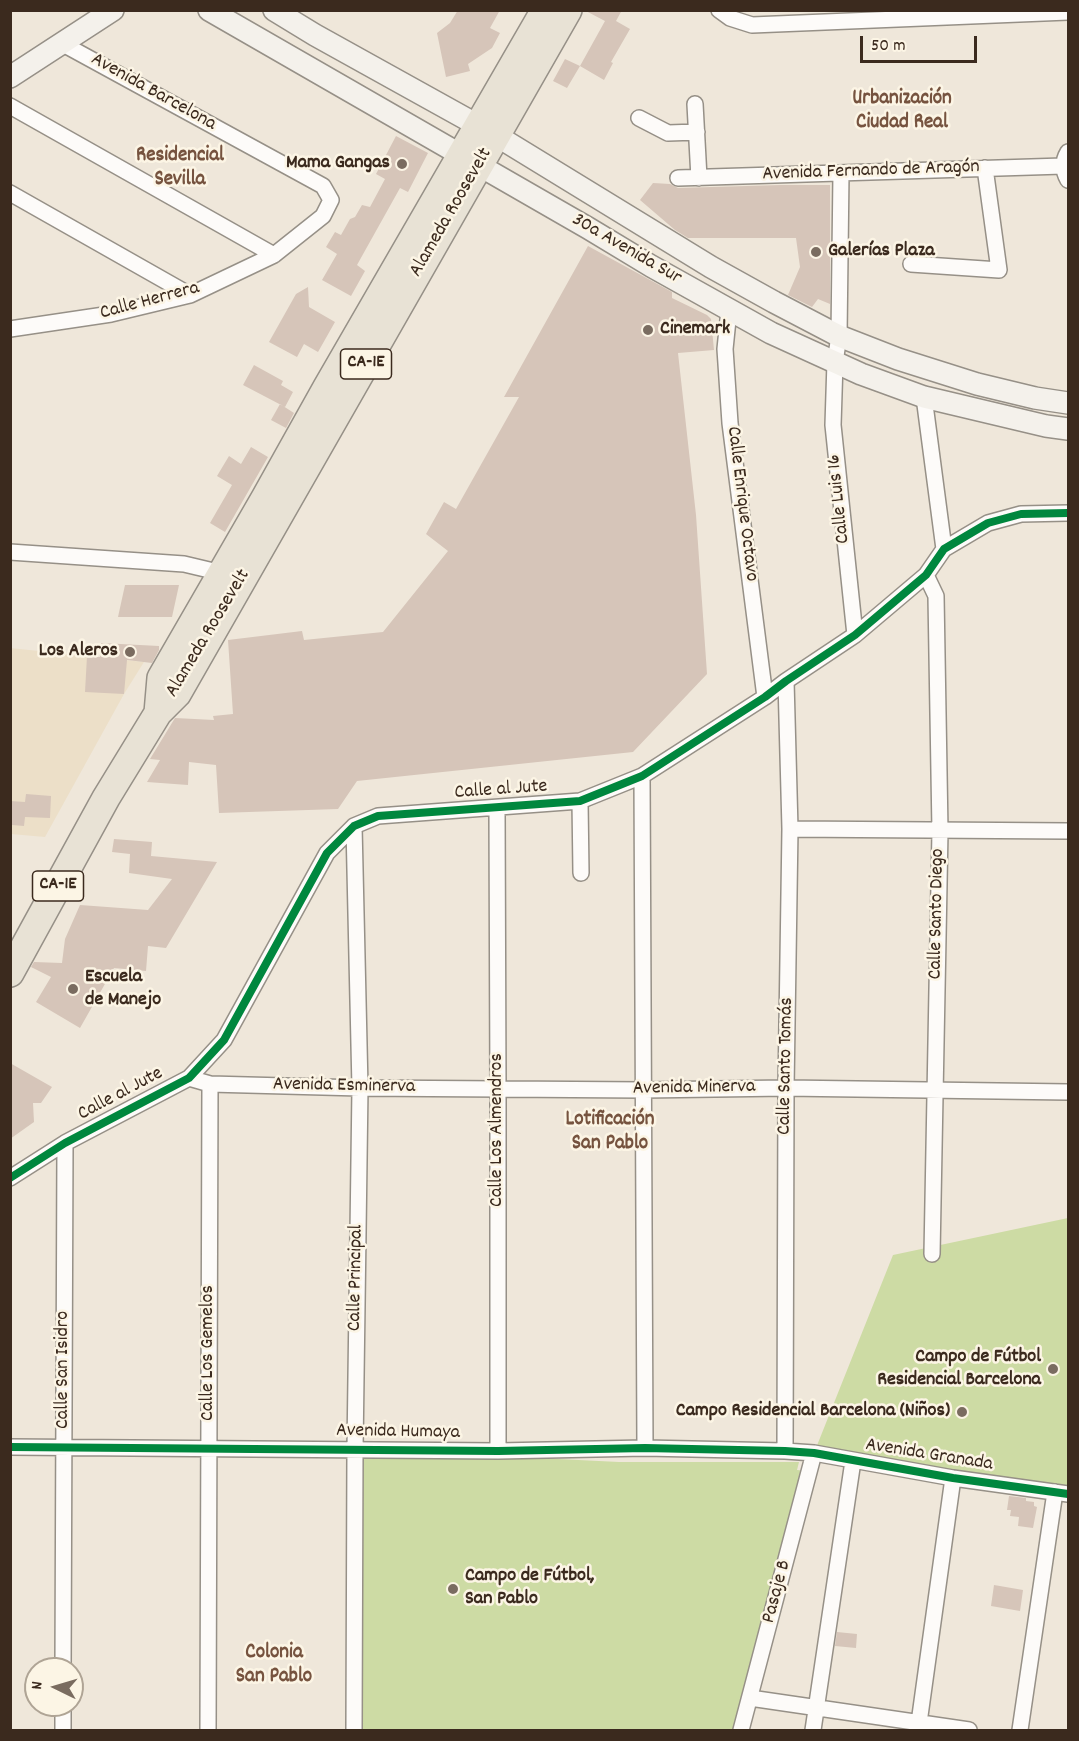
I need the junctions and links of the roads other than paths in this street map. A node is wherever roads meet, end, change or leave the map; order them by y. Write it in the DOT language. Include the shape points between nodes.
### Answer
graph roads {
  1 [pos="209,10"];
  2 [pos="274,10"];
  3 [pos="545,10"];
  4 [pos="568,10"];
  5 [pos="719,10"];
  6 [pos="112,11"];
  7 [pos="1068,12"];
  8 [pos="63,44"];
  9 [pos="10,77"];
  10 [pos="694,104"];
  11 [pos="10,106"];
  12 [pos="639,118"];
  13 [pos="487,131"];
  14 [pos="697,132"];
  15 [pos="469,160"];
  16 [pos="1067,166"];
  17 [pos="986,168"];
  18 [pos="841,173"];
  19 [pos="678,178"];
  20 [pos="699,178"];
  21 [pos="10,193"];
  22 [pos="331,200"];
  23 [pos="663,237"];
  24 [pos="274,255"];
  25 [pos="644,262"];
  26 [pos="911,264"];
  27 [pos="711,267"];
  28 [pos="694,290"];
  29 [pos="190,295"];
  30 [pos="729,310"];
  31 [pos="10,329"];
  32 [pos="839,336"];
  33 [pos="835,362"];
  34 [pos="924,397"];
  35 [pos="1068,403"];
  36 [pos="1068,429"];
  37 [pos="1068,513"];
  38 [pos="944,549"];
  39 [pos="10,552"];
  40 [pos="222,573"];
  41 [pos="926,575"];
  42 [pos="855,635"];
  43 [pos="786,681"];
  44 [pos="765,697"];
  45 [pos="158,713"];
  46 [pos="642,777"];
  47 [pos="580,801"];
  48 [pos="497,808"];
  49 [pos="354,826"];
  50 [pos="790,830"];
  51 [pos="939,831"];
  52 [pos="1068,831"];
  53 [pos="581,873"];
  54 [pos="10,973"];
  55 [pos="189,1078"];
  56 [pos="210,1084"];
  57 [pos="360,1088"];
  58 [pos="786,1088"];
  59 [pos="498,1089"];
  60 [pos="935,1089"];
  61 [pos="644,1090"];
  62 [pos="1068,1092"];
  63 [pos="65,1143"];
  64 [pos="10,1178"];
  65 [pos="932,1254"];
  66 [pos="10,1447"];
  67 [pos="64,1447"];
  68 [pos="209,1448"];
  69 [pos="645,1448"];
  70 [pos="354,1449"];
  71 [pos="498,1451"];
  72 [pos="786,1451"];
  73 [pos="814,1453"];
  74 [pos="853,1461"];
  75 [pos="953,1478"];
  76 [pos="1061,1493"];
  77 [pos="63,1657"];
  78 [pos="750,1698"];
  79 [pos="816,1708"];
  80 [pos="918,1727"];
  81 [pos="208,1731"];
  82 [pos="354,1731"];
  83 [pos="741,1731"];
  84 [pos="813,1731"];
  85 [pos="969,1731"];
  86 [pos="1020,1731"];
  1 -- 15 [label="street, 30a Avenida Sur"];
  2 -- 13 [label="street, 30a Avenida Sur"];
  3 -- 13 [label="highway, Alameda Roosevelt / CA-1E"];
  4 -- 13 [label="highway, Alameda Roosevelt / CA-1E"];
  5 -- 7 [label="street" via="752,25"];
  6 -- 8 [label="street"];
  8 -- 9 [label="street"];
  8 -- 22 [label="street, Avenida Barcelona" via="323,186"];
  10 -- 14 [label="street"];
  11 -- 24 [label="street"];
  12 -- 14 [label="street" via="668,133"];
  13 -- 15 [label="highway, Alameda Roosevelt / CA-1E"];
  13 -- 23 [label="street, 30a Avenida Sur"];
  14 -- 20 [label="street"];
  15 -- 25 [label="street, 30a Avenida Sur"];
  15 -- 40 [label="highway, Alameda Roosevelt / CA-1E"];
  15 -- 45 [label="highway, Alameda Roosevelt / CA-1E" via="177,693"];
  16 -- 17 [label="street, Avenida Fernando de Aragón"];
  17 -- 18 [label="street, Avenida Fernando de Aragón"];
  17 -- 26 [label="street" via="999,270"];
  18 -- 20 [label="street, Avenida Fernando de Aragón"];
  18 -- 32 [label="street, Calle Luis 16"];
  19 -- 20 [label="street, Avenida Fernando de Aragón"];
  21 -- 29 [label="street"];
  22 -- 24 [label="street, Calle Herrera" via="323,216"];
  23 -- 25 [label="street" via="678,260 676,267"];
  23 -- 27 [label="street, 30a Avenida Sur"];
  24 -- 29 [label="street, Calle Herrera"];
  25 -- 28 [label="street, 30a Avenida Sur"];
  27 -- 28 [label="street" via="688,269 687,282"];
  27 -- 32 [label="street, 30a Avenida Sur"];
  28 -- 30 [label="street, 30a Avenida Sur"];
  29 -- 31 [label="street, Calle Herrera" via="111,314"];
  30 -- 33 [label="street, 30a Avenida Sur"];
  30 -- 44 [label="street, Calle Enrique Octavo" via="725,349 730,423"];
  32 -- 33 [label="street, Calle Luis 16"];
  32 -- 35 [label="street, 30a Avenida Sur" via="977,384"];
  33 -- 34 [label="street, 30a Avenida Sur"];
  33 -- 42 [label="street, Calle Luis 16" via="833,425"];
  34 -- 36 [label="street, 30a Avenida Sur"];
  34 -- 38 [label="street"];
  37 -- 38 [label="street, Calle al Jute" via="1021,514 987,523"];
  38 -- 41 [label="street, Calle al Jute"];
  39 -- 40 [label="street" via="184,564"];
  40 -- 45 [label="highway, Alameda Roosevelt / CA-1E" via="161,678"];
  41 -- 42 [label="street, Calle al Jute"];
  41 -- 51 [label="street, Calle Santo Diego" via="936,596"];
  42 -- 43 [label="street, Calle al Jute"];
  43 -- 44 [label="street, Calle al Jute"];
  43 -- 50 [label="street, Calle Santo Tomás"];
  44 -- 46 [label="street, Calle al Jute"];
  45 -- 54 [label="highway, CA-1E" via="106,798"];
  46 -- 47 [label="street, Calle al Jute"];
  46 -- 61 [label="street"];
  47 -- 48 [label="street, Calle al Jute"];
  47 -- 53 [label="street"];
  48 -- 49 [label="street, Calle al Jute" via="378,816"];
  48 -- 59 [label="street, Calle Los Almendros"];
  49 -- 55 [label="street, Calle al Jute" via="327,853 224,1040"];
  49 -- 57 [label="street, Calle Principal"];
  50 -- 51 [label="street"];
  50 -- 58 [label="street, Calle Santo Tomás"];
  51 -- 52 [label="street"];
  51 -- 60 [label="street, Calle Santo Diego"];
  55 -- 56 [label="street, Avenida Esminerva"];
  55 -- 63 [label="street, Calle al Jute"];
  56 -- 57 [label="street, Avenida Esminerva"];
  56 -- 68 [label="street, Calle Los Gemelos"];
  57 -- 59 [label="street, Avenida Esminerva"];
  57 -- 70 [label="street, Calle Principal"];
  58 -- 60 [label="street, Avenida Minerva"];
  58 -- 61 [label="street, Avenida Minerva"];
  58 -- 72 [label="street, Calle Santo Tomás"];
  59 -- 61 [label="street, Avenida Minerva"];
  59 -- 71 [label="street, Calle Los Almendros"];
  60 -- 62 [label="street, Avenida Minerva"];
  60 -- 65 [label="street, Calle Santo Diego"];
  61 -- 69 [label="street"];
  63 -- 64 [label="street, Calle al Jute"];
  63 -- 67 [label="street, Calle San Isidro"];
  66 -- 67 [label="street, Avenida Humaya"];
  67 -- 68 [label="street, Avenida Humaya"];
  67 -- 77 [label="street, Calle San Isidro"];
  68 -- 70 [label="street, Avenida Humaya"];
  68 -- 81 [label="street, Calle Los Gemelos"];
  69 -- 71 [label="street, Avenida Humaya"];
  69 -- 72 [label="street, Avenida Humaya"];
  70 -- 71 [label="street, Avenida Humaya"];
  70 -- 82 [label="street, Calle Principal"];
  72 -- 73 [label="street, Avenida Granada"];
  73 -- 74 [label="street, Avenida Granada"];
  73 -- 78 [label="street, Pasaje B"];
  74 -- 75 [label="street, Avenida Granada"];
  74 -- 79 [label="street"];
  75 -- 76 [label="street, Avenida Granada"];
  75 -- 80 [label="street"];
  76 -- 86 [label="street"];
  78 -- 79 [label="street"];
  78 -- 83 [label="street, Pasaje B"];
  79 -- 80 [label="street"];
  79 -- 84 [label="street"];
  80 -- 85 [label="street"];
}
